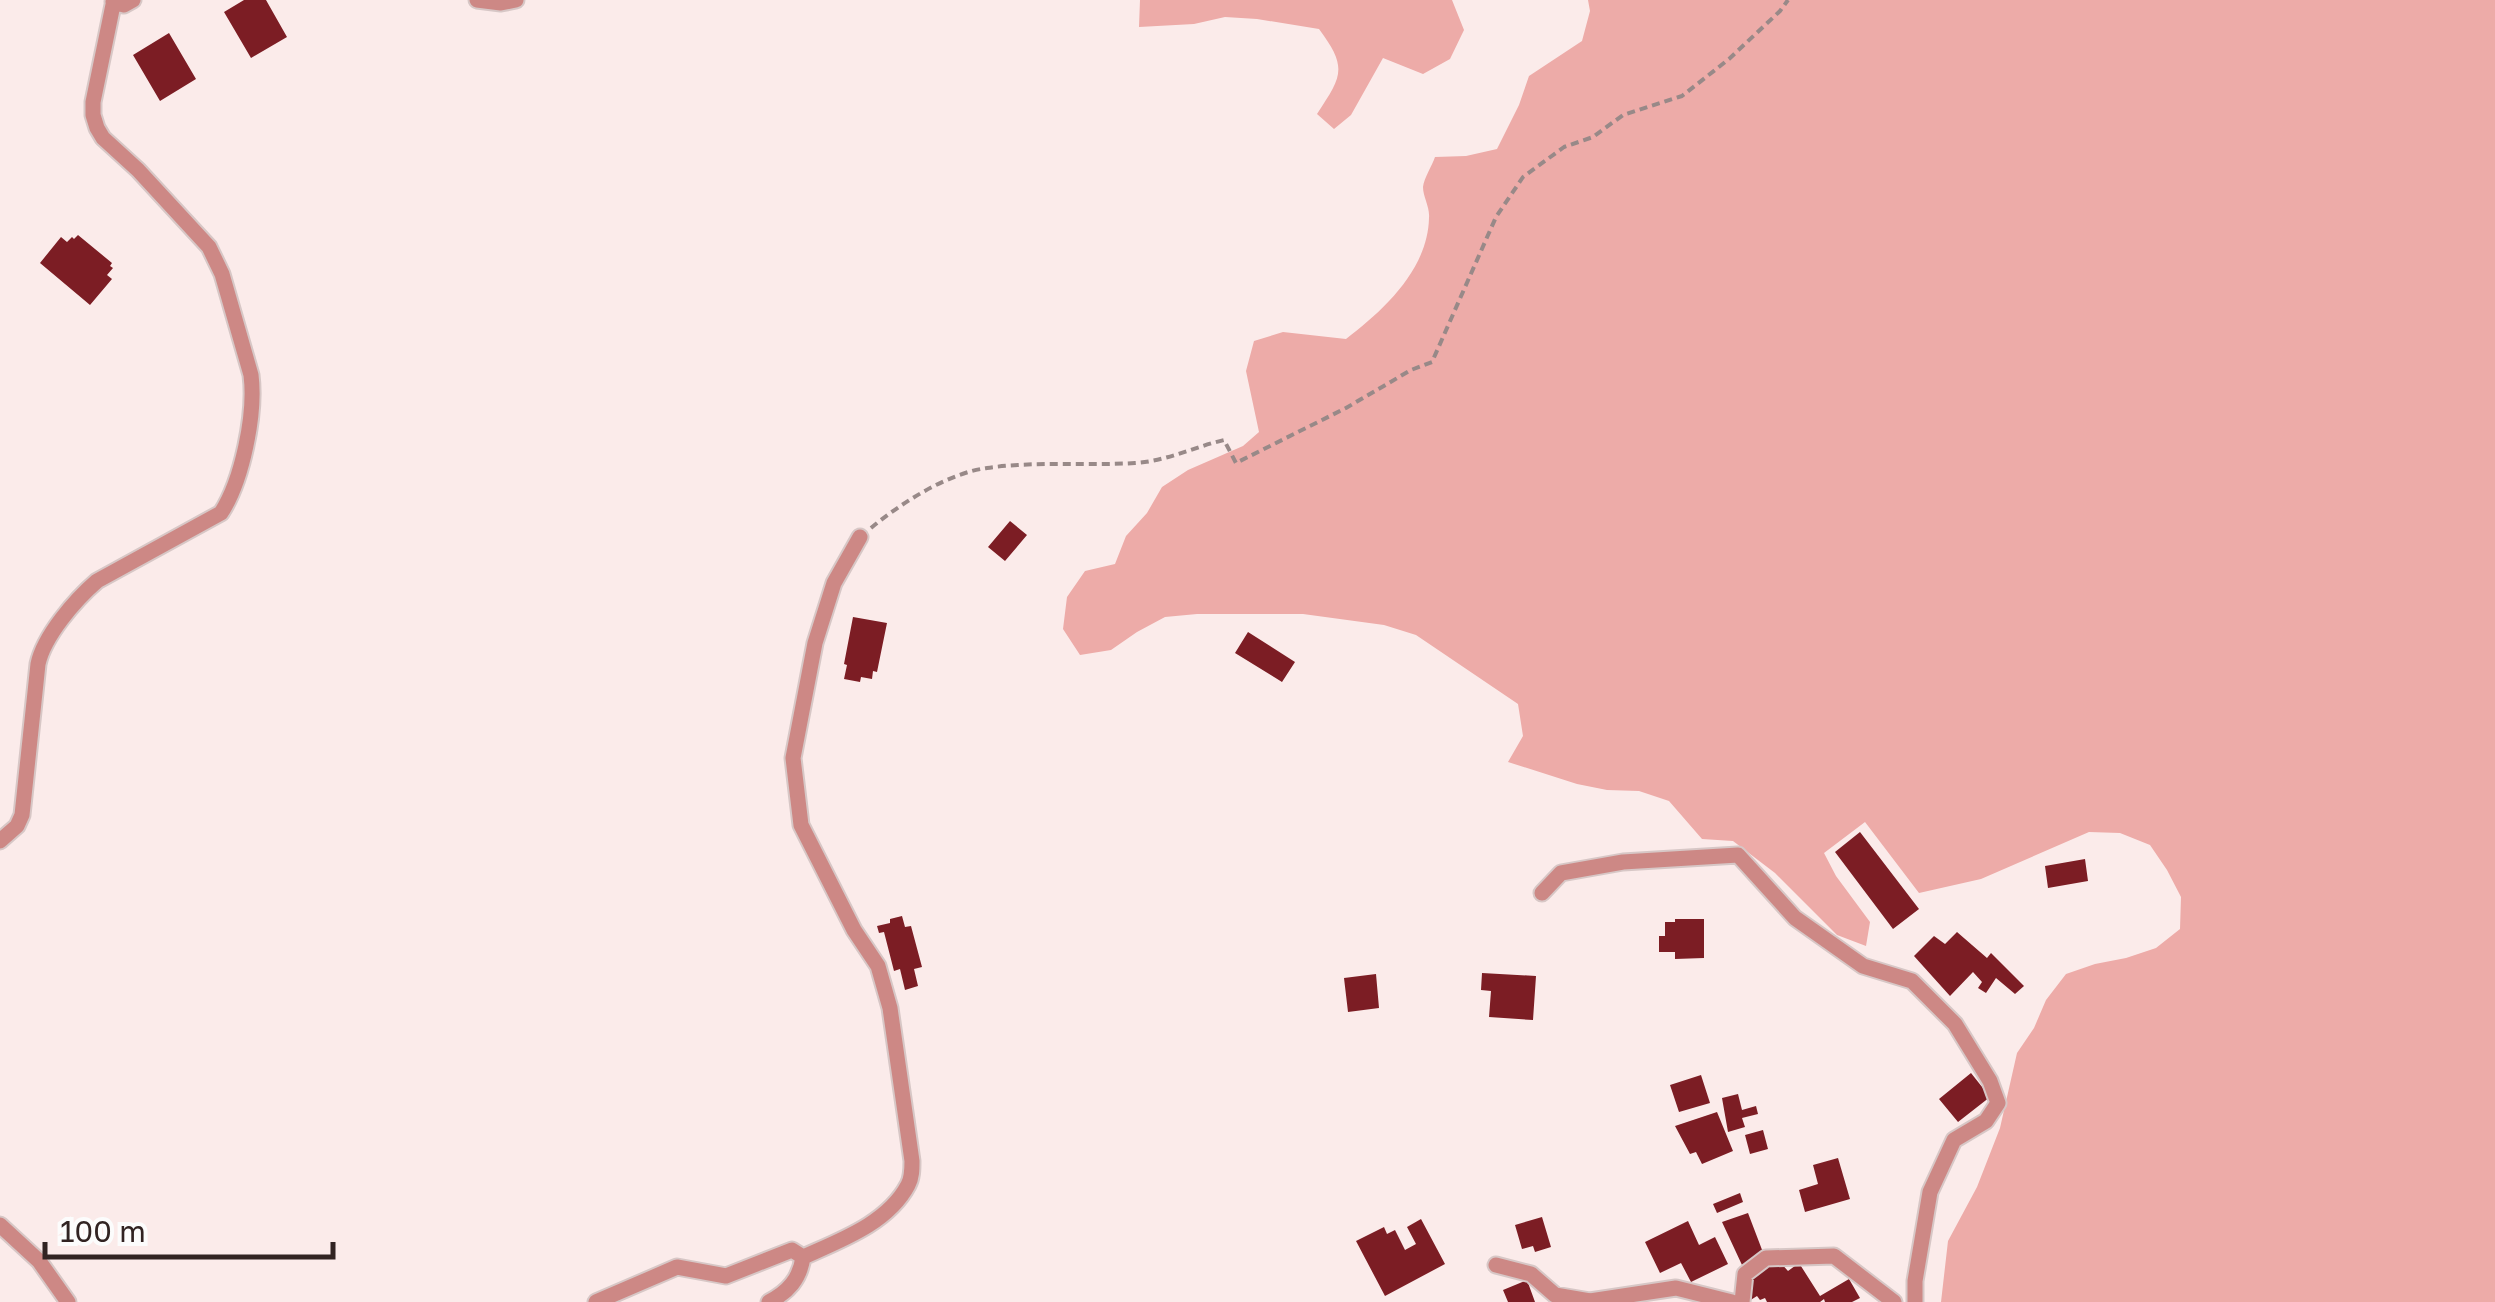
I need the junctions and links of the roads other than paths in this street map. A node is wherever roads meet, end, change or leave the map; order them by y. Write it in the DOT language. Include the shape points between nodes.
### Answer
graph roads {
  1 [pos="133,0"];
  2 [pos="477,0"];
  3 [pos="516,0"];
  4 [pos="114,1"];
  5 [pos="860,537"];
  6 [pos="0,841"];
  7 [pos="1542,893"];
  8 [pos="0,1225"];
  9 [pos="804,1257"];
  10 [pos="1496,1265"];
  11 [pos="68,1302"];
  12 [pos="596,1302"];
  13 [pos="769,1302"];
  14 [pos="1732,1302"];
  15 [pos="1742,1302"];
  16 [pos="1894,1302"];
  17 [pos="1916,1302"];
  1 -- 4 [label="street"];
  2 -- 3 [label="street"];
  4 -- 6 [label="street" via="92,102 97,128 209,247 254,392 240,475 221,513 97,581 46,643 38,664 22,814"];
  5 -- 9 [label="street" via="834,583 820,628 793,758 802,825 878,966 912,1161 910,1182 889,1210"];
  7 -- 17 [label="street" via="1561,873 1576,870 1738,855 1794,918 1863,966 1912,981 1954,1024 1998,1103 1986,1121 1954,1140 1930,1192"];
  8 -- 11 [label="street" via="39,1261"];
  9 -- 12 [label="street" via="792,1250 726,1276 677,1267"];
  9 -- 13 [label="street" via="801,1273"];
  10 -- 14 [label="street" via="1530,1274 1555,1295 1590,1301 1676,1288"];
  15 -- 16 [label="street" via="1745,1274 1766,1258 1834,1256"];
}
